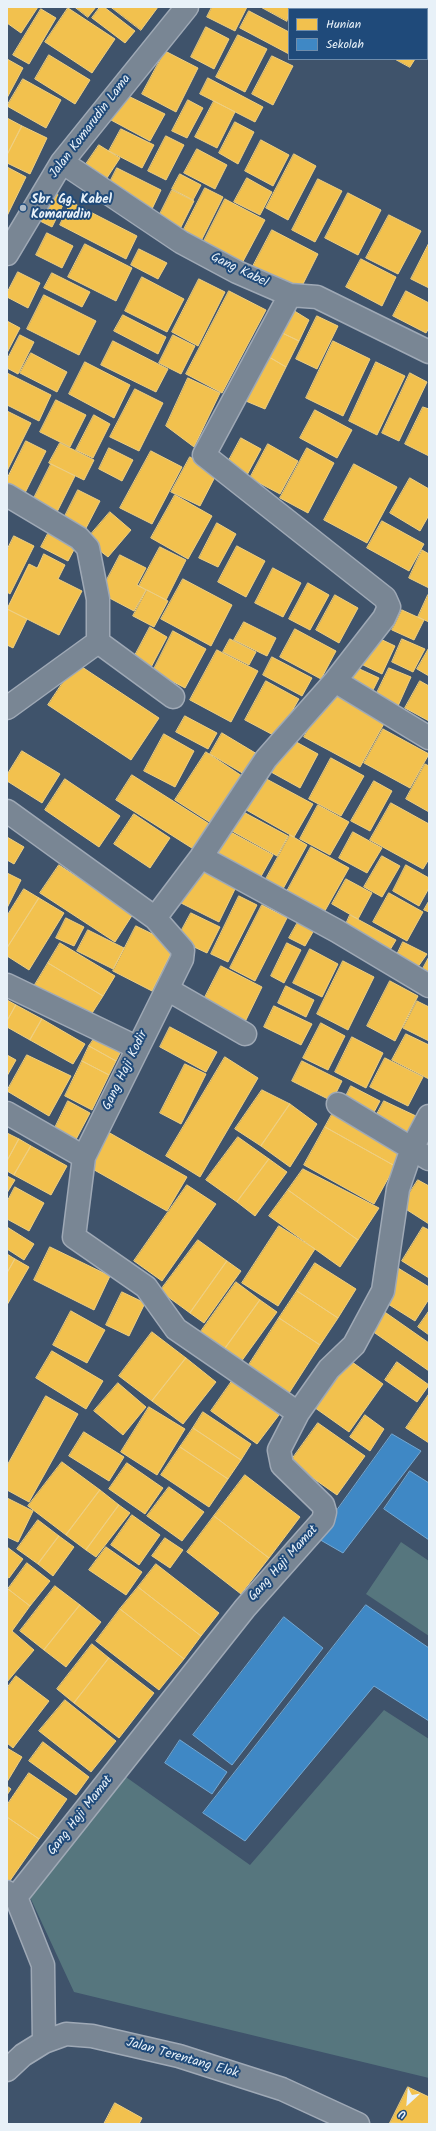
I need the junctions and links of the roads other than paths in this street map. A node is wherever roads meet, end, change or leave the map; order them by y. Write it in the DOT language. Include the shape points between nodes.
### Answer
graph roads {
  1 [pos="187,7"];
  2 [pos="62,162"];
  3 [pos="7,254"];
  4 [pos="290,294"];
  5 [pos="429,352"];
  6 [pos="7,495"];
  7 [pos="98,642"];
  8 [pos="334,681"];
  9 [pos="173,696"];
  10 [pos="7,708"];
  11 [pos="429,738"];
  12 [pos="7,811"];
  13 [pos="201,856"];
  14 [pos="155,918"];
  15 [pos="7,985"];
  16 [pos="429,986"];
  17 [pos="167,989"];
  18 [pos="245,1034"];
  19 [pos="138,1048"];
  20 [pos="338,1104"];
  21 [pos="7,1113"];
  22 [pos="429,1116"];
  23 [pos="420,1153"];
  24 [pos="84,1157"];
  25 [pos="298,1413"];
  26 [pos="11,1894"];
  27 [pos="44,2042"];
  28 [pos="7,2070"];
  29 [pos="358,2124"];
  1 -- 2 [label="street, Jalan Komarudin Lama"];
  2 -- 3 [label="street, Jalan Komarudin Lama"];
  2 -- 4 [label="street, Gang Kabel" via="181,242 237,272"];
  4 -- 5 [label="street, Gang Kabel" via="317,298"];
  4 -- 8 [label="street" via="204,455 385,598 389,607 384,618"];
  6 -- 7 [label="street" via="79,538 88,548 98,599"];
  7 -- 9 [label="street"];
  7 -- 10 [label="street"];
  8 -- 11 [label="street"];
  8 -- 13 [label="street" via="266,759"];
  12 -- 14 [label="street"];
  13 -- 14 [label="street"];
  13 -- 16 [label="street" via="337,931"];
  14 -- 17 [label="street, Gang Haji Kodir" via="183,950 182,959"];
  15 -- 19 [label="street"];
  17 -- 18 [label="street"];
  17 -- 19 [label="street, Gang Haji Kodir"];
  19 -- 24 [label="street, Gang Haji Kodir"];
  20 -- 23 [label="street"];
  21 -- 24 [label="street"];
  22 -- 23 [label="street, Gang Haji Mamat"];
  23 -- 25 [label="street, Gang Haji Mamat" via="398,1189 383,1291 354,1345 329,1369"];
  24 -- 25 [label="street, Gang Haji Kodir" via="74,1237 146,1287 176,1329"];
  25 -- 26 [label="street, Gang Haji Mamat" via="279,1450 282,1465 323,1505 323,1520 245,1608"];
  26 -- 27 [label="street" via="43,1965"];
  27 -- 28 [label="street, Jalan Terentang Elok" via="23,2055"];
  27 -- 29 [label="street, Jalan Terentang Elok" via="66,2034 92,2036 179,2056 282,2089"];
}
